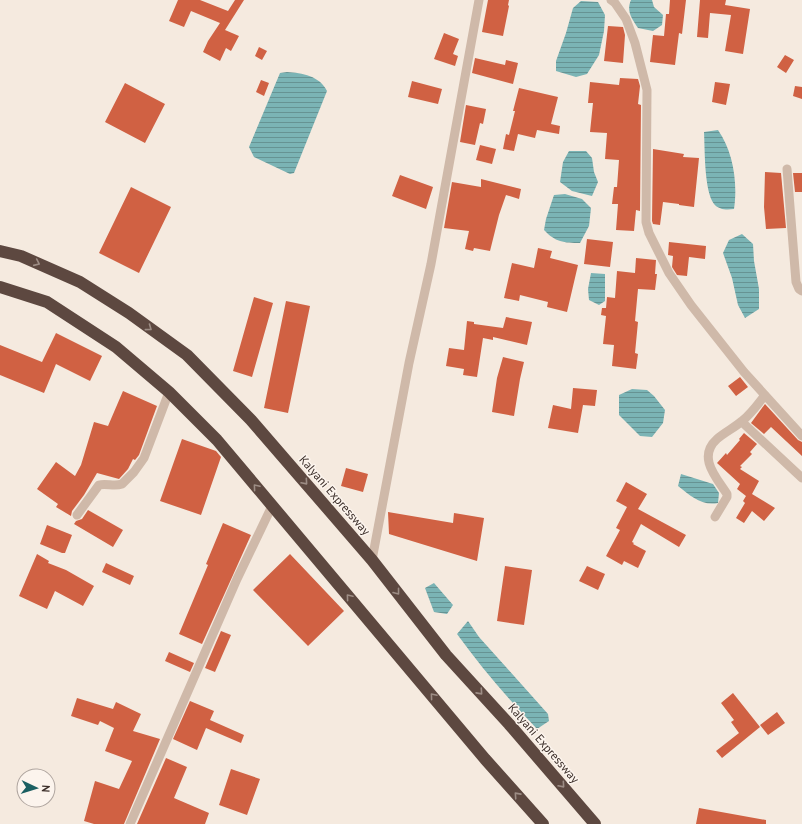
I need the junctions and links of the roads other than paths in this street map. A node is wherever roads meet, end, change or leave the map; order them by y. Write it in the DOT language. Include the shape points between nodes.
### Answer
graph roads {
  1 [pos="479,0"];
  2 [pos="611,0"];
  3 [pos="787,168"];
  4 [pos="0,251"];
  5 [pos="0,287"];
  6 [pos="802,291"];
  7 [pos="169,392"];
  8 [pos="765,396"];
  9 [pos="742,422"];
  10 [pos="802,436"];
  11 [pos="802,478"];
  12 [pos="272,506"];
  13 [pos="77,515"];
  14 [pos="715,516"];
  15 [pos="372,560"];
  16 [pos="130,824"];
  17 [pos="543,824"];
  18 [pos="595,824"];
  1 -- 15 [label="street" via="431,264 409,363"];
  2 -- 8 [label="street" via="626,19 636,43 647,90 646,222 649,233 669,273 690,306"];
  3 -- 6 [label="street" via="796,282"];
  4 -- 15 [label="highway, Kalyani Expressway, one-way" via="21,256 80,282 129,313 187,355 251,420"];
  5 -- 7 [label="highway" via="47,302 116,347"];
  12 -- 7 [label="highway, one-way" via="217,440"];
  7 -- 13 [label="street" via="140,465 118,486 99,485"];
  8 -- 9 [label="street"];
  8 -- 10 [label="street"];
  9 -- 11 [label="street"];
  9 -- 14 [label="street" via="716,440 709,450 710,468 727,494"];
  12 -- 16 [label="street" via="237,579"];
  17 -- 12 [label="highway, one-way"];
  15 -- 18 [label="highway, Kalyani Expressway, one-way" via="446,655"];
}
